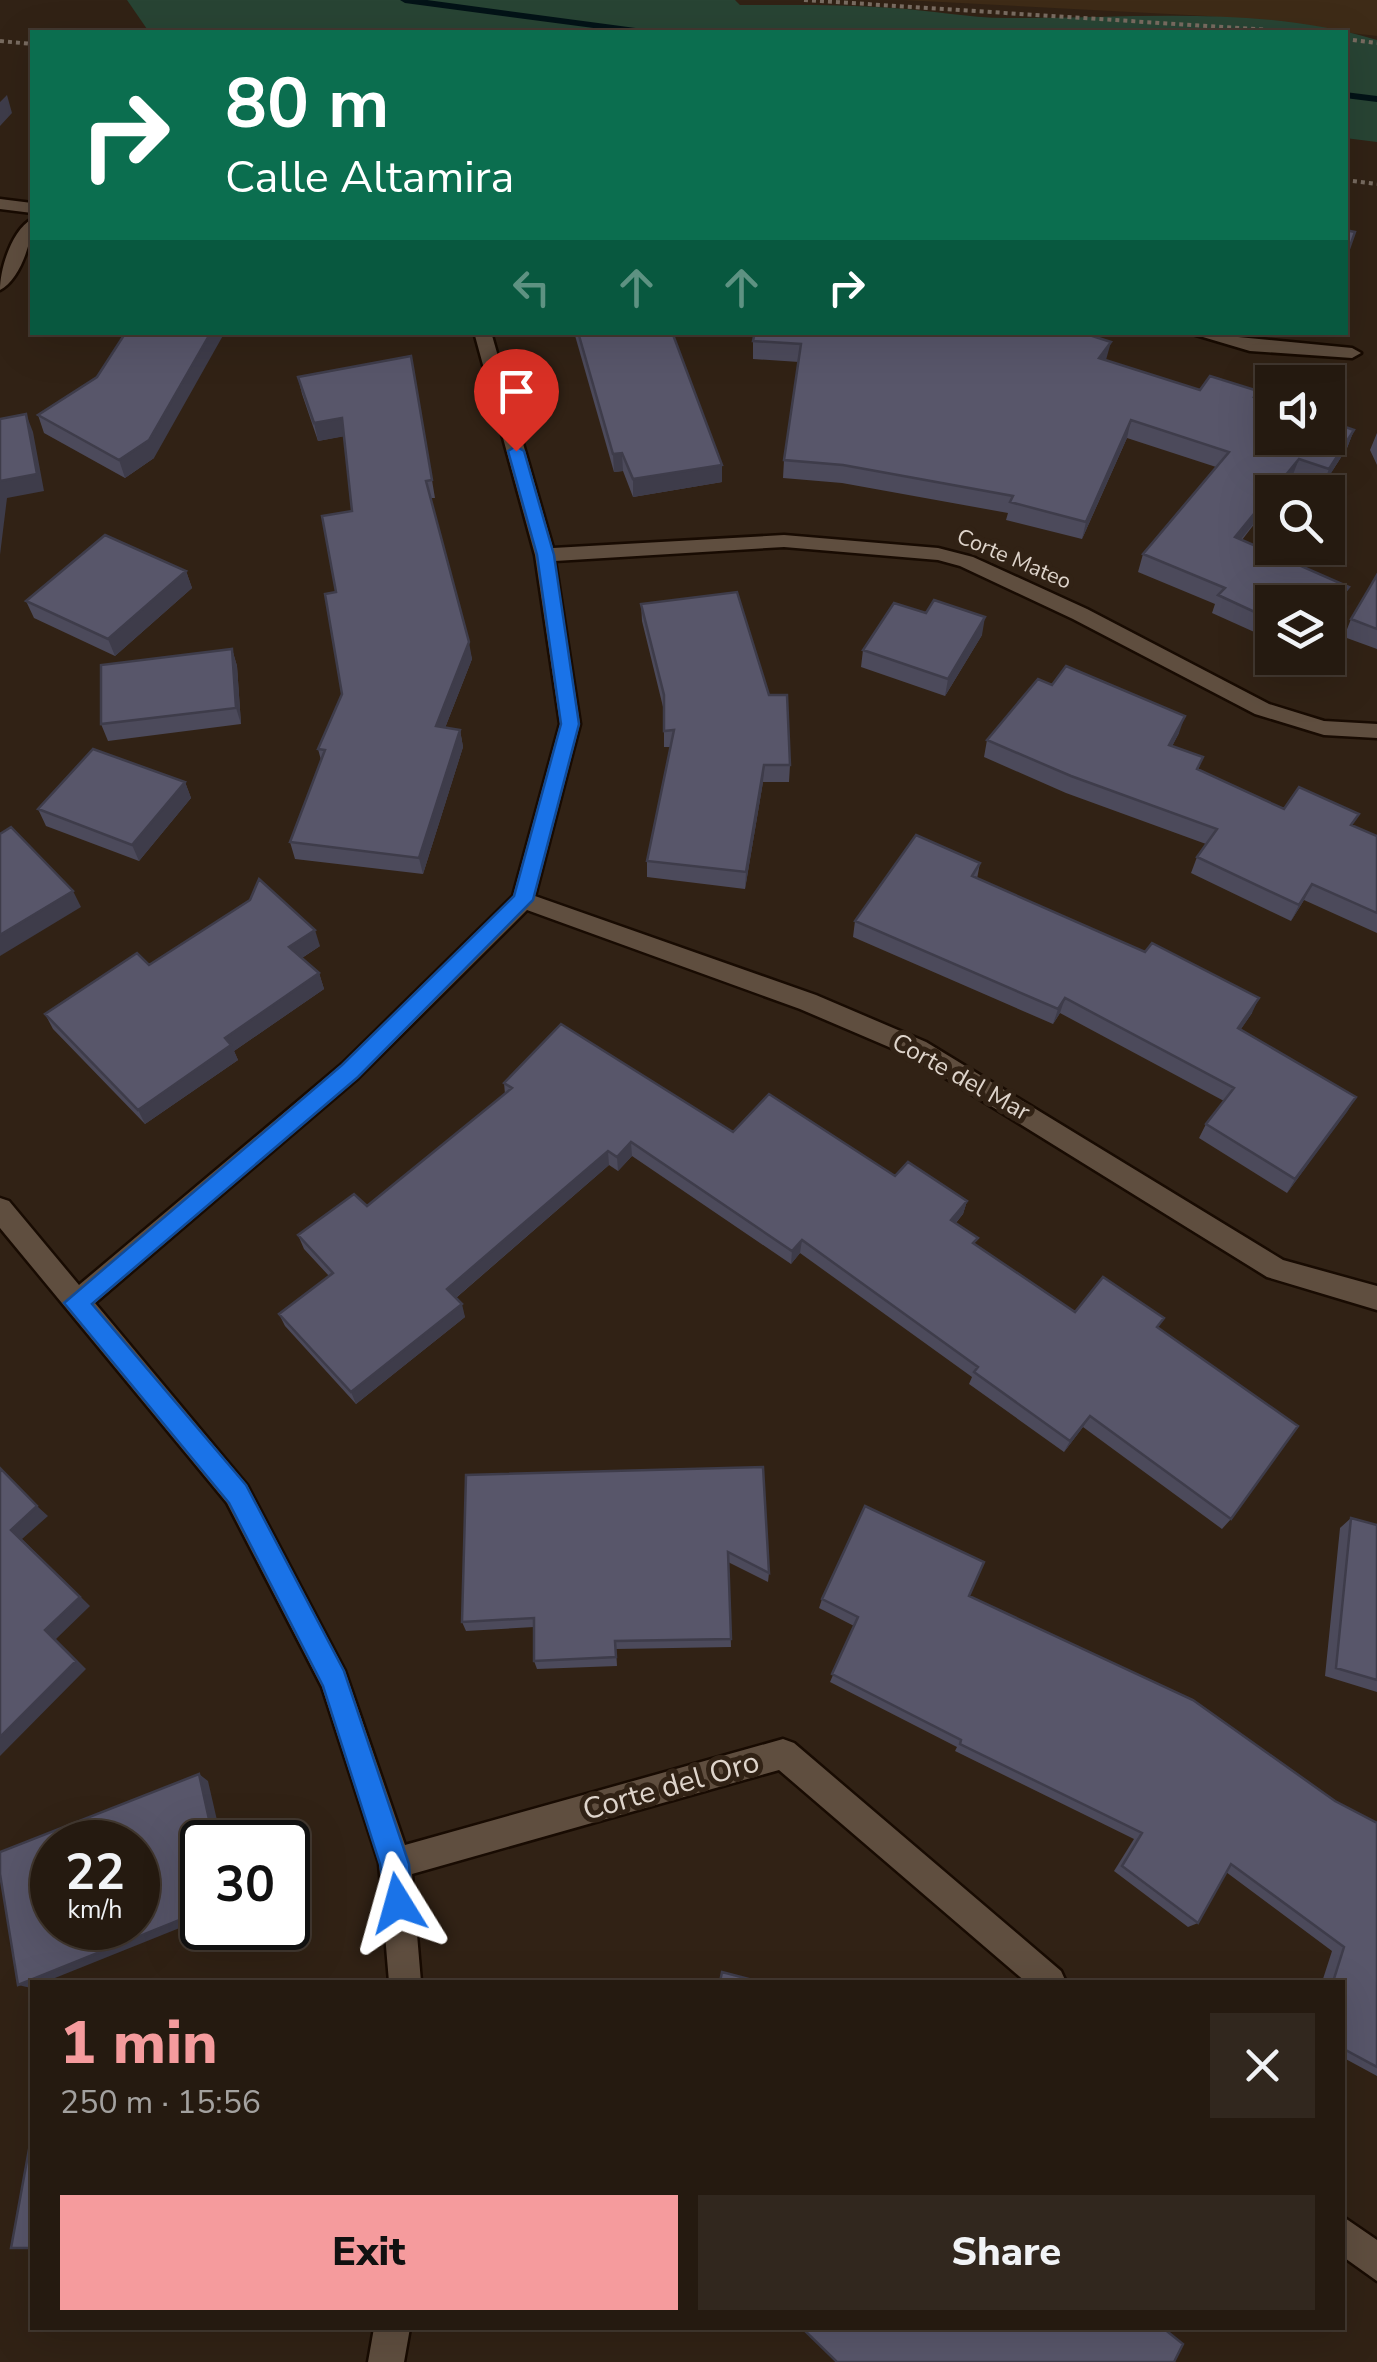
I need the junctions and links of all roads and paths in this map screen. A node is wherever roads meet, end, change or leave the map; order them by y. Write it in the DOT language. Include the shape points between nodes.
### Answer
graph roads {
  1 [pos="804,0"];
  2 [pos="1269,30"];
  3 [pos="1348,38"];
  4 [pos="0,41"];
  5 [pos="1377,43"];
  6 [pos="30,44"];
  7 [pos="1348,180"];
  8 [pos="1377,184"];
  9 [pos="0,204"];
  10 [pos="30,208"];
  11 [pos="30,228"];
  12 [pos="0,285"];
  13 [pos="483,335"];
  14 [pos="1206,335"];
  15 [pos="1352,353"];
  16 [pos="545,555"];
  17 [pos="1377,730"];
  18 [pos="523,900"];
  19 [pos="0,1209"];
  20 [pos="1377,1298"];
  21 [pos="76,1303"];
  22 [pos="394,1864"];
  23 [pos="405,1980"];
  24 [pos="1048,1980"];
  25 [pos="1345,2235"];
  26 [pos="1377,2262"];
  27 [pos="392,2330"];
  28 [pos="386,2362"];
  1 -- 2 [label="path"];
  3 -- 5 [label="path"];
  4 -- 6 [label="path"];
  7 -- 8 [label="path"];
  9 -- 10 [label="street"];
  11 -- 12 [label="street"];
  13 -- 16 [label="street"];
  14 -- 15 [label="street" via="1250,346"];
  16 -- 17 [label="street, Corte Mateo" via="784,541 938,554 1080,614 1262,708 1324,728"];
  16 -- 18 [label="street" via="570,724"];
  18 -- 20 [label="street, Corte del Mar" via="808,1002 918,1049 1276,1269"];
  18 -- 21 [label="street" via="350,1071"];
  19 -- 21 [label="street"];
  21 -- 22 [label="street" via="238,1494 335,1681"];
  22 -- 23 [label="street"];
  22 -- 24 [label="street, Corte del Oro" via="783,1754"];
  25 -- 26 [label="street"];
  27 -- 28 [label="street"];
}
